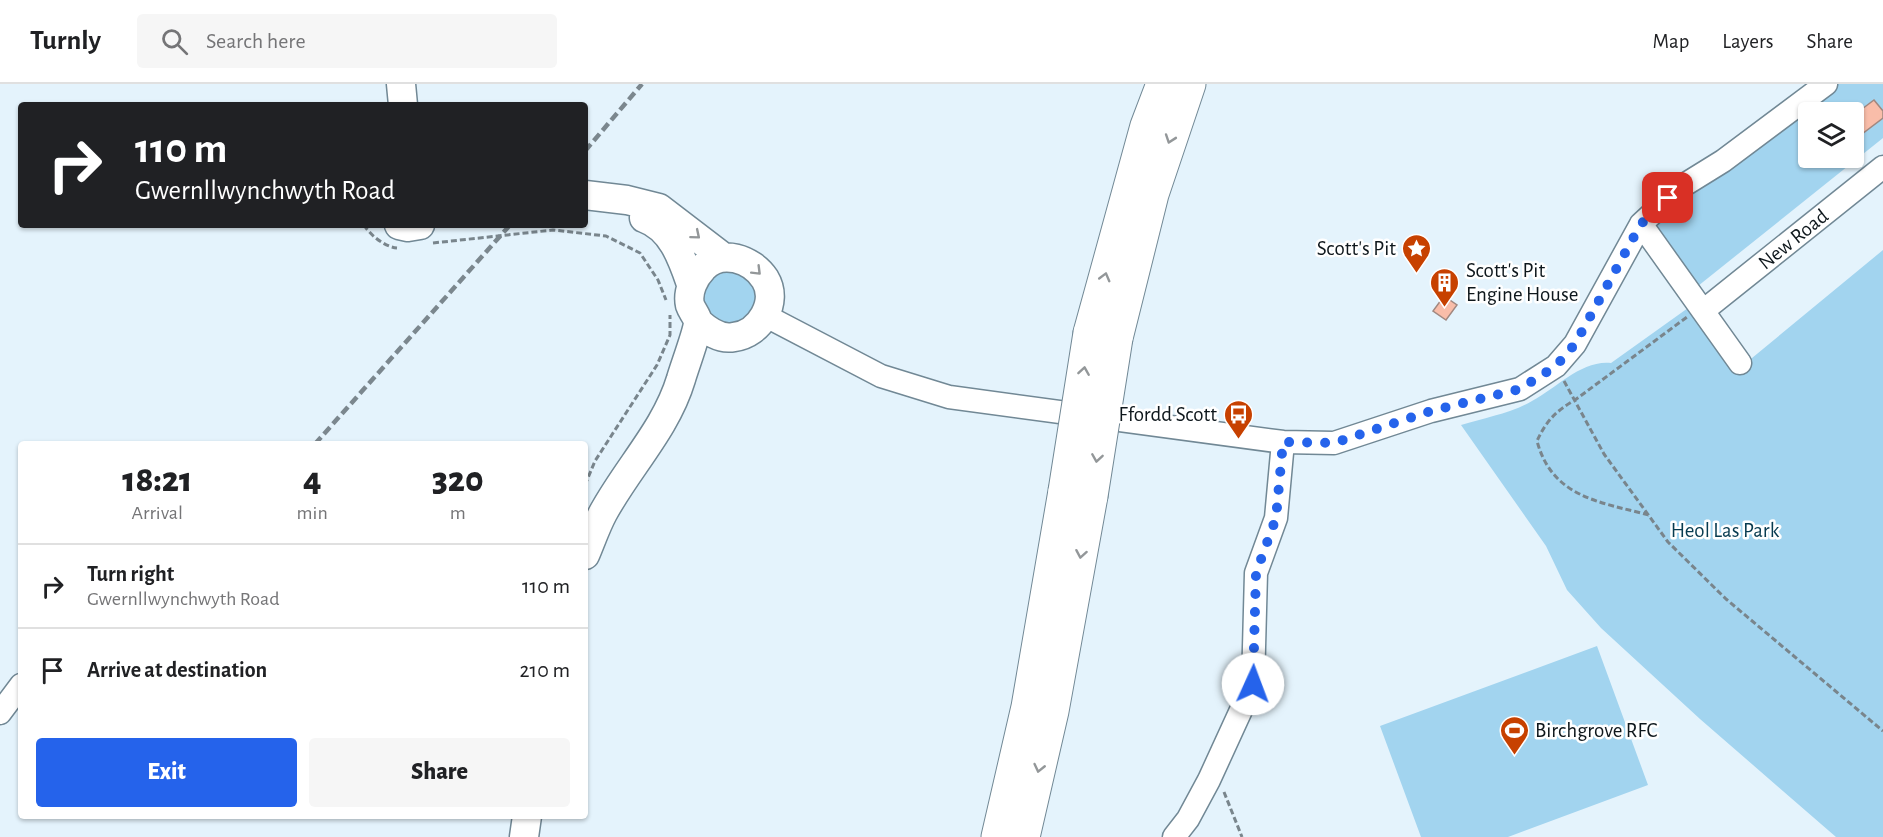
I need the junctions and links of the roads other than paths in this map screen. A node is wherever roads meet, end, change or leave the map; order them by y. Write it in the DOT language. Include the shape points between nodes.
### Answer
graph roads {
  1 [pos="401,84"];
  2 [pos="1163,84"];
  3 [pos="1189,84"];
  4 [pos="1826,84"];
  5 [pos="404,102"];
  6 [pos="1883,167"];
  7 [pos="588,195"];
  8 [pos="588,207"];
  9 [pos="1641,224"];
  10 [pos="410,228"];
  11 [pos="424,235"];
  12 [pos="723,257"];
  13 [pos="692,284"];
  14 [pos="1702,310"];
  15 [pos="766,316"];
  16 [pos="698,322"];
  17 [pos="1103,336"];
  18 [pos="1740,363"];
  19 [pos="1283,442"];
  20 [pos="1078,494"];
  21 [pos="588,548"];
  22 [pos="1043,620"];
  23 [pos="18,689"];
  24 [pos="0,713"];
  25 [pos="526,819"];
  26 [pos="524,837"];
  27 [pos="986,837"];
  28 [pos="998,837"];
  29 [pos="1023,837"];
  30 [pos="1174,837"];
  1 -- 5 [label="main road"];
  17 -- 2 [label="highway, one-way" via="1146,126"];
  3 -- 17 [label="highway, one-way"];
  4 -- 9 [label="street" via="1681,187"];
  6 -- 14 [label="street, New Road"];
  7 -- 12 [label="main road, one-way" via="659,208"];
  8 -- 13 [label="main road" via="629,213 654,222 678,248"];
  9 -- 14 [label="street"];
  9 -- 19 [label="street" via="1575,344 1556,366 1520,389 1431,411 1334,443"];
  10 -- 11 [label="main road"];
  12 -- 13 [label="main road" via="704,266"];
  12 -- 15 [label="main road, one-way" via="741,259 756,267 766,281 770,298"];
  13 -- 16 [label="main road" via="690,304"];
  14 -- 18 [label="street"];
  15 -- 16 [label="main road" via="752,331 734,338 714,334"];
  15 -- 19 [label="street" via="881,376 949,397"];
  16 -- 21 [label="main road" via="674,402 603,513"];
  17 -- 20 [label="highway, bridge"];
  19 -- 30 [label="street" via="1276,518 1256,573 1253,684 1215,784"];
  20 -- 22 [label="highway"];
  20 -- 29 [label="highway, one-way" via="1052,711"];
  22 -- 27 [label="highway" via="1004,783"];
  22 -- 28 [label="highway" via="1026,718"];
  23 -- 24 [label="street"];
  25 -- 26 [label="main road"];
}
